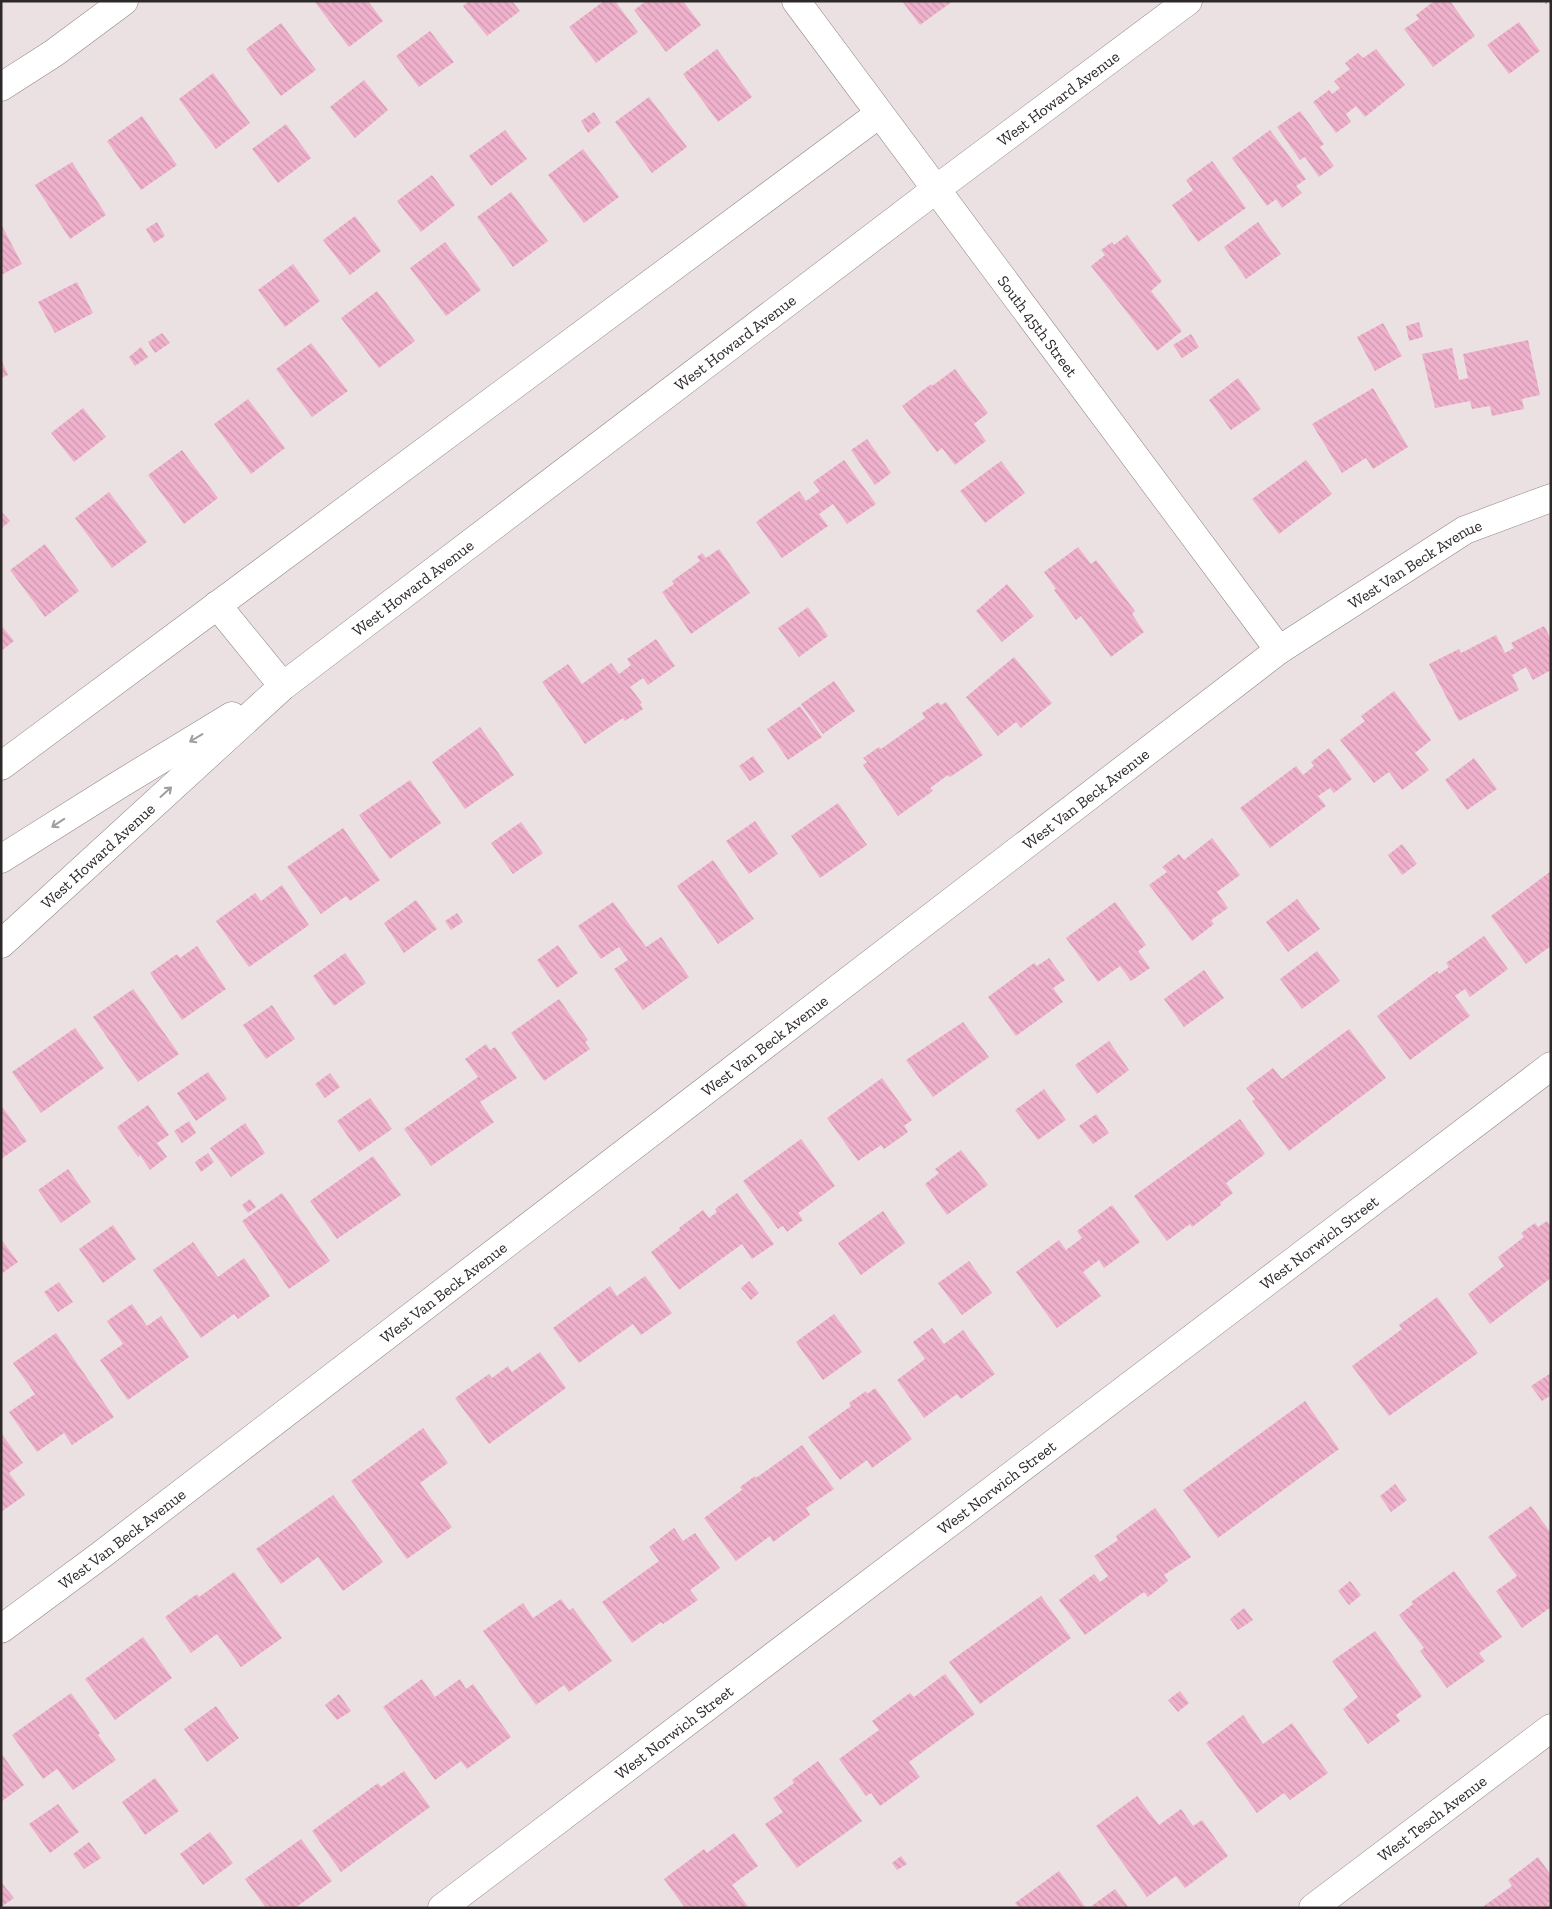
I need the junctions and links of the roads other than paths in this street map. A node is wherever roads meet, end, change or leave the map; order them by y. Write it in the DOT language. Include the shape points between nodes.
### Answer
graph roads {
  1 [pos="124,1"];
  2 [pos="796,1"];
  3 [pos="1188,1"];
  4 [pos="1,87"];
  5 [pos="879,114"];
  6 [pos="936,190"];
  7 [pos="1551,498"];
  8 [pos="216,604"];
  9 [pos="1279,650"];
  10 [pos="283,686"];
  11 [pos="1,766"];
  12 [pos="1,859"];
  13 [pos="1,944"];
  14 [pos="1551,1066"];
  15 [pos="1,1629"];
  16 [pos="1551,1728"];
  17 [pos="442,1908"];
  18 [pos="1312,1908"];
  1 -- 4 [label="street" via="54,53"];
  2 -- 5 [label="street, South 45th Street"];
  3 -- 6 [label="street, West Howard Avenue"];
  5 -- 6 [label="street, South 45th Street"];
  5 -- 8 [label="street"];
  6 -- 9 [label="street, South 45th Street"];
  6 -- 10 [label="street, West Howard Avenue"];
  7 -- 9 [label="street, West Van Beck Avenue" via="1465,530"];
  8 -- 10 [label="street"];
  8 -- 11 [label="street"];
  9 -- 15 [label="street, West Van Beck Avenue"];
  10 -- 12 [label="street, West Howard Avenue, one-way"];
  13 -- 10 [label="street, West Howard Avenue, one-way"];
  14 -- 17 [label="street, West Norwich Street"];
  16 -- 18 [label="street, West Tesch Avenue"];
}
